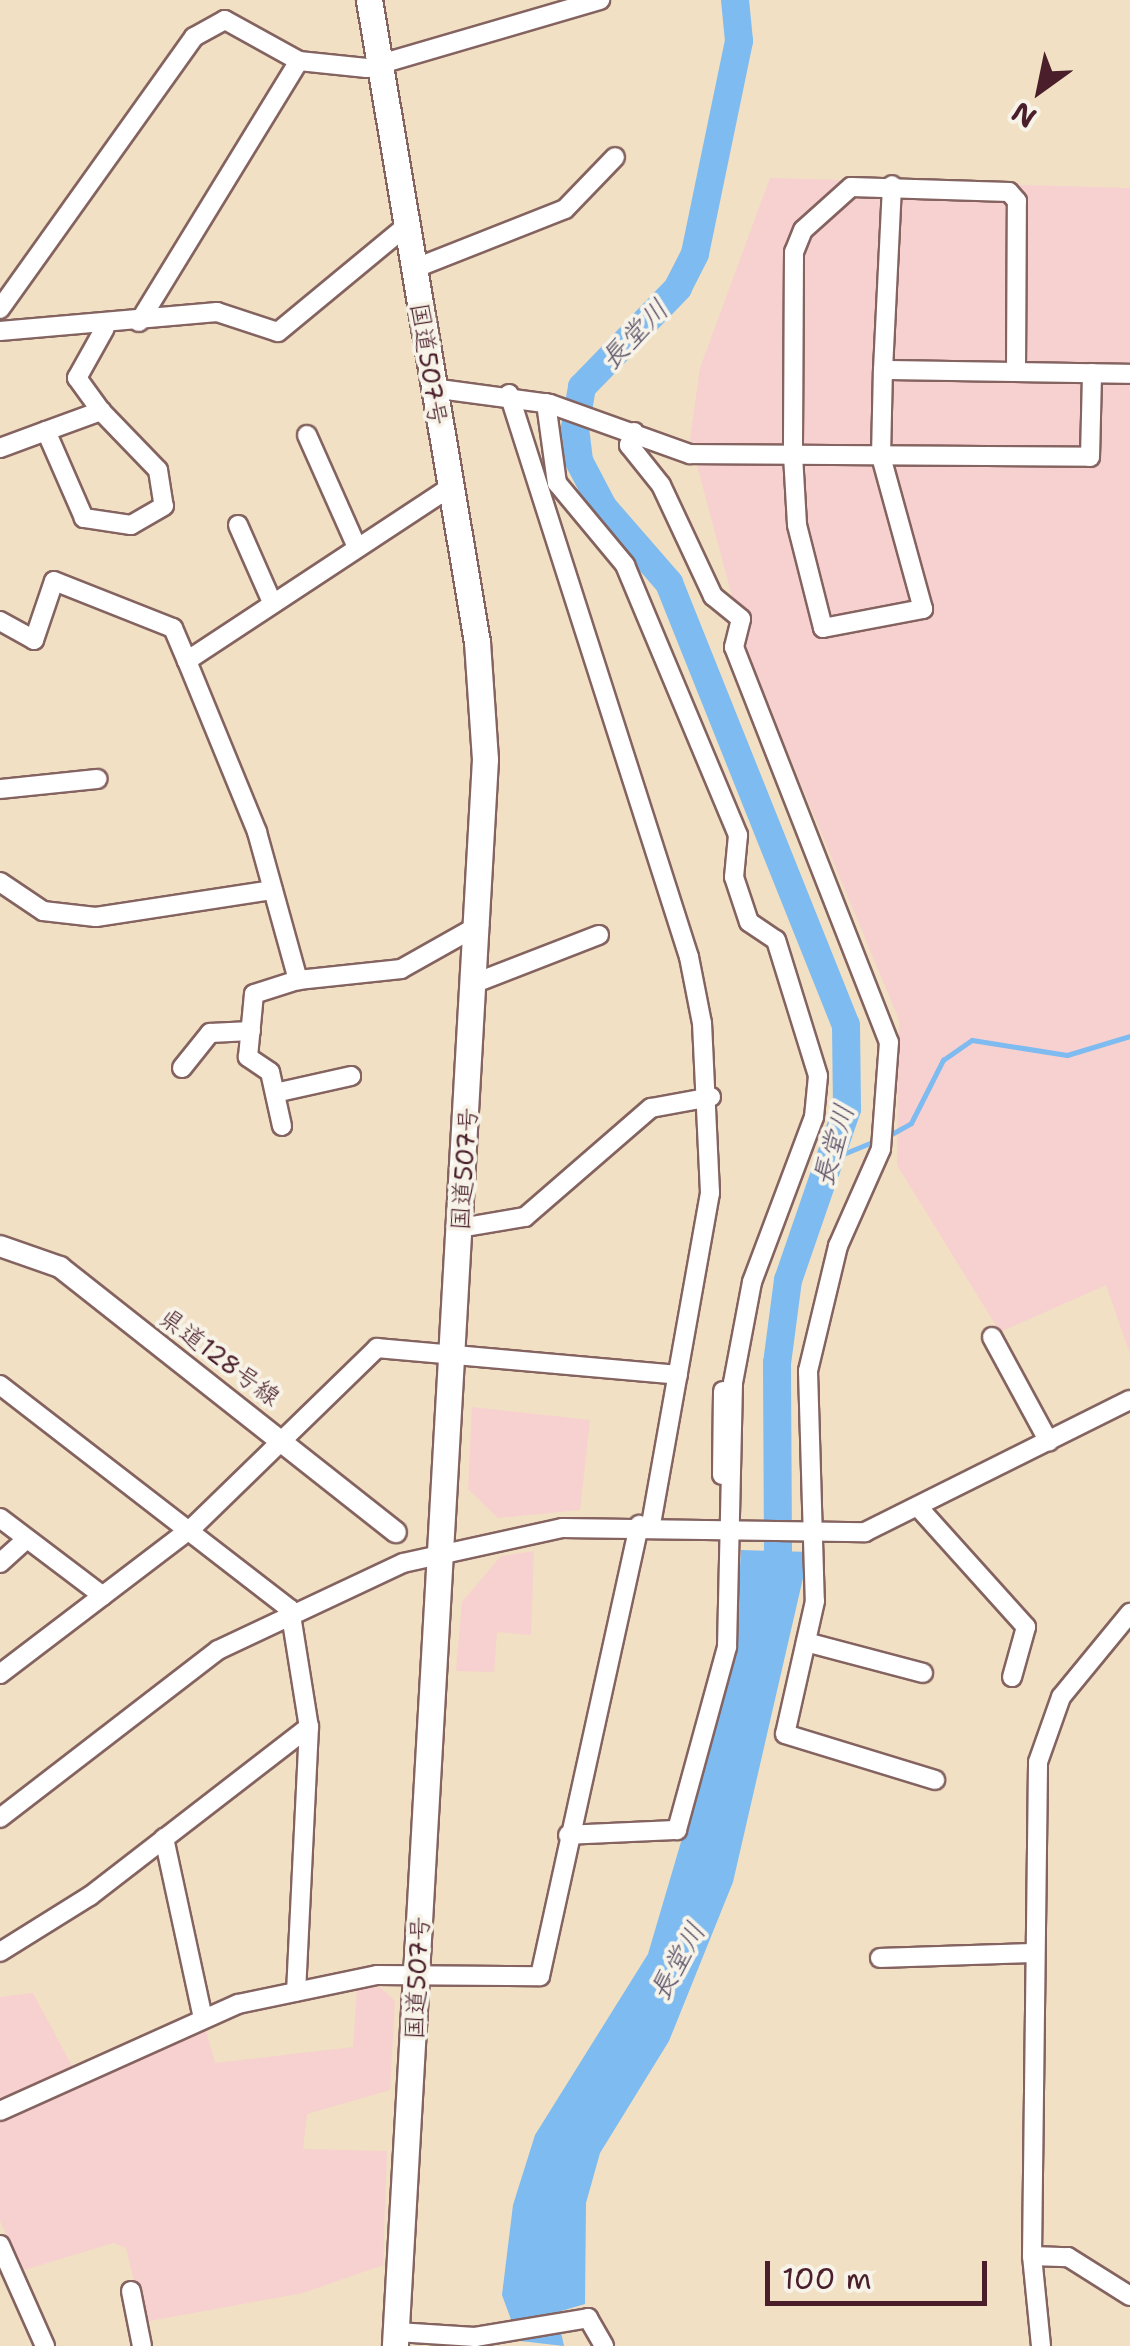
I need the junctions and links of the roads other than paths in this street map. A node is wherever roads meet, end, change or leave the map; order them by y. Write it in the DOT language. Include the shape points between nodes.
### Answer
graph roads {
  1 [pos="368,0"];
  2 [pos="600,0"];
  3 [pos="379,60"];
  4 [pos="300,61"];
  5 [pos="615,158"];
  6 [pos="892,185"];
  7 [pos="406,226"];
  8 [pos="414,269"];
  9 [pos="0,310"];
  10 [pos="139,322"];
  11 [pos="105,328"];
  12 [pos="0,331"];
  13 [pos="883,370"];
  14 [pos="1016,372"];
  15 [pos="1092,373"];
  16 [pos="1130,374"];
  17 [pos="432,388"];
  18 [pos="509,394"];
  19 [pos="548,403"];
  20 [pos="101,411"];
  21 [pos="630,431"];
  22 [pos="46,432"];
  23 [pos="307,435"];
  24 [pos="0,448"];
  25 [pos="793,455"];
  26 [pos="881,456"];
  27 [pos="449,488"];
  28 [pos="238,524"];
  29 [pos="356,545"];
  30 [pos="272,602"];
  31 [pos="0,621"];
  32 [pos="187,662"];
  33 [pos="98,779"];
  34 [pos="0,789"];
  35 [pos="0,882"];
  36 [pos="273,890"];
  37 [pos="478,925"];
  38 [pos="599,935"];
  39 [pos="298,980"];
  40 [pos="476,984"];
  41 [pos="251,1031"];
  42 [pos="182,1068"];
  43 [pos="351,1076"];
  44 [pos="275,1094"];
  45 [pos="710,1098"];
  46 [pos="282,1126"];
  47 [pos="460,1228"];
  48 [pos="0,1246"];
  49 [pos="992,1337"];
  50 [pos="453,1355"];
  51 [pos="678,1375"];
  52 [pos="3,1392"];
  53 [pos="1130,1400"];
  54 [pos="283,1434"];
  55 [pos="1049,1442"];
  56 [pos="725,1444"];
  57 [pos="919,1508"];
  58 [pos="723,1510"];
  59 [pos="0,1518"];
  60 [pos="645,1525"];
  61 [pos="193,1527"];
  62 [pos="396,1532"];
  63 [pos="736,1534"];
  64 [pos="813,1537"];
  65 [pos="28,1539"];
  66 [pos="442,1550"];
  67 [pos="0,1563"];
  68 [pos="103,1596"];
  69 [pos="290,1608"];
  70 [pos="1130,1613"];
  71 [pos="806,1642"];
  72 [pos="923,1673"];
  73 [pos="0,1674"];
  74 [pos="1012,1677"];
  75 [pos="309,1726"];
  76 [pos="935,1780"];
  77 [pos="0,1818"];
  78 [pos="568,1835"];
  79 [pos="164,1838"];
  80 [pos="0,1952"];
  81 [pos="1031,1954"];
  82 [pos="880,1958"];
  83 [pos="417,1976"];
  84 [pos="296,1992"];
  85 [pos="203,2018"];
  86 [pos="0,2111"];
  87 [pos="0,2245"];
  88 [pos="1032,2256"];
  89 [pos="131,2291"];
  90 [pos="1130,2296"];
  91 [pos="505,2338"];
  92 [pos="396,2339"];
  93 [pos="45,2346"];
  94 [pos="142,2346"];
  95 [pos="604,2346"];
  96 [pos="1041,2346"];
  1 -- 3 [label="highway, 国道507号"];
  2 -- 3 [label="street"];
  3 -- 4 [label="street" via="368,68"];
  3 -- 7 [label="highway, 国道507号"];
  4 -- 9 [label="street" via="242,22 225,20 194,36"];
  4 -- 10 [label="street"];
  5 -- 8 [label="street" via="566,209"];
  6 -- 13 [label="street"];
  6 -- 14 [label="street" via="995,185 1017,202"];
  6 -- 25 [label="street" via="850,187 804,230 794,252"];
  7 -- 8 [label="highway, 国道507号"];
  7 -- 10 [label="street" via="291,328 216,312"];
  8 -- 17 [label="highway, 国道507号"];
  10 -- 11 [label="street"];
  11 -- 12 [label="street"];
  11 -- 20 [label="street" via="77,378"];
  13 -- 14 [label="street"];
  13 -- 26 [label="street"];
  14 -- 15 [label="street"];
  15 -- 16 [label="street"];
  15 -- 26 [label="street" via="1090,457"];
  17 -- 18 [label="street"];
  17 -- 27 [label="highway, 国道507号"];
  18 -- 19 [label="street"];
  18 -- 45 [label="street" via="688,956"];
  19 -- 21 [label="street"];
  19 -- 56 [label="street" via="556,483 625,565 738,836 734,877 750,922 776,940 813,1035 814,1117 770,1218"];
  20 -- 22 [label="street"];
  20 -- 22 [label="street" via="158,470 164,506 132,525 84,518"];
  21 -- 25 [label="street" via="690,454"];
  21 -- 64 [label="street" via="629,445 662,485 713,596 741,619 734,647 879,1004 890,1068 883,1138 838,1246 808,1371"];
  22 -- 24 [label="street"];
  23 -- 29 [label="street"];
  25 -- 26 [label="street"];
  25 -- 26 [label="street" via="797,526 824,628 923,609"];
  27 -- 29 [label="street"];
  27 -- 37 [label="highway, 国道507号" via="484,700"];
  28 -- 30 [label="street"];
  29 -- 30 [label="street"];
  30 -- 32 [label="street"];
  31 -- 32 [label="street" via="34,640 54,582 172,628"];
  32 -- 36 [label="street"];
  33 -- 34 [label="street"];
  35 -- 36 [label="street" via="43,911 96,916"];
  36 -- 39 [label="street"];
  37 -- 39 [label="street" via="401,969"];
  37 -- 40 [label="highway, 国道507号"];
  38 -- 40 [label="street"];
  39 -- 41 [label="street" via="254,994"];
  40 -- 47 [label="highway, 国道507号"];
  41 -- 42 [label="street" via="210,1034"];
  41 -- 44 [label="street" via="248,1057 270,1072"];
  43 -- 44 [label="street"];
  44 -- 46 [label="street"];
  45 -- 47 [label="street" via="650,1108 525,1218"];
  45 -- 51 [label="street" via="710,1192"];
  47 -- 50 [label="highway, 国道507号"];
  48 -- 54 [label="main road, 県道128号線" via="60,1268"];
  49 -- 55 [label="street"];
  50 -- 51 [label="street"];
  50 -- 54 [label="street" via="377,1348"];
  50 -- 66 [label="highway, 国道507号"];
  51 -- 60 [label="street"];
  52 -- 61 [label="street"];
  53 -- 55 [label="street"];
  54 -- 61 [label="street"];
  54 -- 62 [label="main road, 県道128号線"];
  55 -- 57 [label="street"];
  56 -- 58 [label="street"];
  56 -- 63 [label="street"];
  57 -- 64 [label="street" via="865,1532"];
  57 -- 74 [label="street" via="1026,1628"];
  59 -- 65 [label="street"];
  60 -- 63 [label="street"];
  60 -- 66 [label="street" via="526,1532"];
  60 -- 78 [label="street"];
  61 -- 68 [label="street"];
  61 -- 69 [label="street"];
  63 -- 64 [label="street"];
  63 -- 78 [label="street" via="727,1647 677,1830"];
  64 -- 71 [label="street"];
  65 -- 67 [label="street"];
  65 -- 68 [label="street"];
  66 -- 69 [label="street"];
  66 -- 83 [label="highway, 国道507号"];
  68 -- 73 [label="street"];
  69 -- 75 [label="street"];
  69 -- 77 [label="street" via="218,1650"];
  70 -- 81 [label="street" via="1084,1660 1045,1732"];
  71 -- 72 [label="street"];
  71 -- 76 [label="street" via="785,1734"];
  75 -- 79 [label="street"];
  75 -- 84 [label="street"];
  78 -- 83 [label="street" via="540,1976"];
  79 -- 80 [label="street"];
  79 -- 85 [label="street"];
  81 -- 82 [label="street"];
  81 -- 88 [label="street"];
  83 -- 84 [label="street"];
  83 -- 92 [label="highway, 国道507号"];
  84 -- 85 [label="street"];
  85 -- 86 [label="street"];
  87 -- 93 [label="street"];
  88 -- 90 [label="street" via="1068,2257"];
  88 -- 96 [label="street"];
  89 -- 94 [label="street"];
  91 -- 92 [label="street"];
  91 -- 95 [label="street" via="588,2318"];
}
